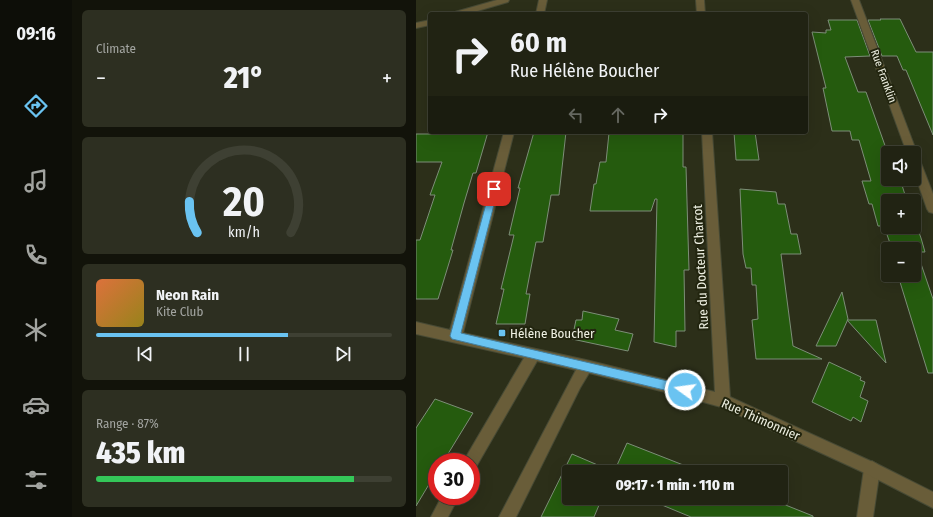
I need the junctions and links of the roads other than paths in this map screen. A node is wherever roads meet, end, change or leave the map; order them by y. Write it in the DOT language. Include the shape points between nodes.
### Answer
graph roads {
  1 [pos="505,0"];
  2 [pos="544,0"];
  3 [pos="700,0"];
  4 [pos="857,3"];
  5 [pos="465,12"];
  6 [pos="541,12"];
  7 [pos="701,12"];
  8 [pos="428,23"];
  9 [pos="416,26"];
  10 [pos="508,134"];
  11 [pos="707,134"];
  12 [pos="909,146"];
  13 [pos="921,177"];
  14 [pos="933,209"];
  15 [pos="416,328"];
  16 [pos="455,336"];
  17 [pos="534,354"];
  18 [pos="586,366"];
  19 [pos="723,401"];
  20 [pos="476,453"];
  21 [pos="872,469"];
  22 [pos="933,500"];
  23 [pos="446,505"];
  24 [pos="439,517"];
  25 [pos="507,517"];
  26 [pos="864,517"];
  1 -- 5 [label="street"];
  2 -- 6 [label="street"];
  3 -- 7 [label="street"];
  4 -- 12 [label="street, Rue Franklin"];
  8 -- 9 [label="street"];
  10 -- 16 [label="street"];
  11 -- 19 [label="street, Rue du Docteur Charcot"];
  13 -- 14 [label="street"];
  15 -- 16 [label="street, Rue Thimonnier"];
  16 -- 17 [label="street, Rue Thimonnier"];
  17 -- 18 [label="street, Rue Thimonnier"];
  17 -- 20 [label="street"];
  18 -- 19 [label="street, Rue Thimonnier"];
  18 -- 25 [label="street"];
  19 -- 21 [label="street, Rue Thimonnier"];
  21 -- 22 [label="street, Rue Thimonnier"];
  21 -- 26 [label="street"];
  23 -- 24 [label="street"];
}
